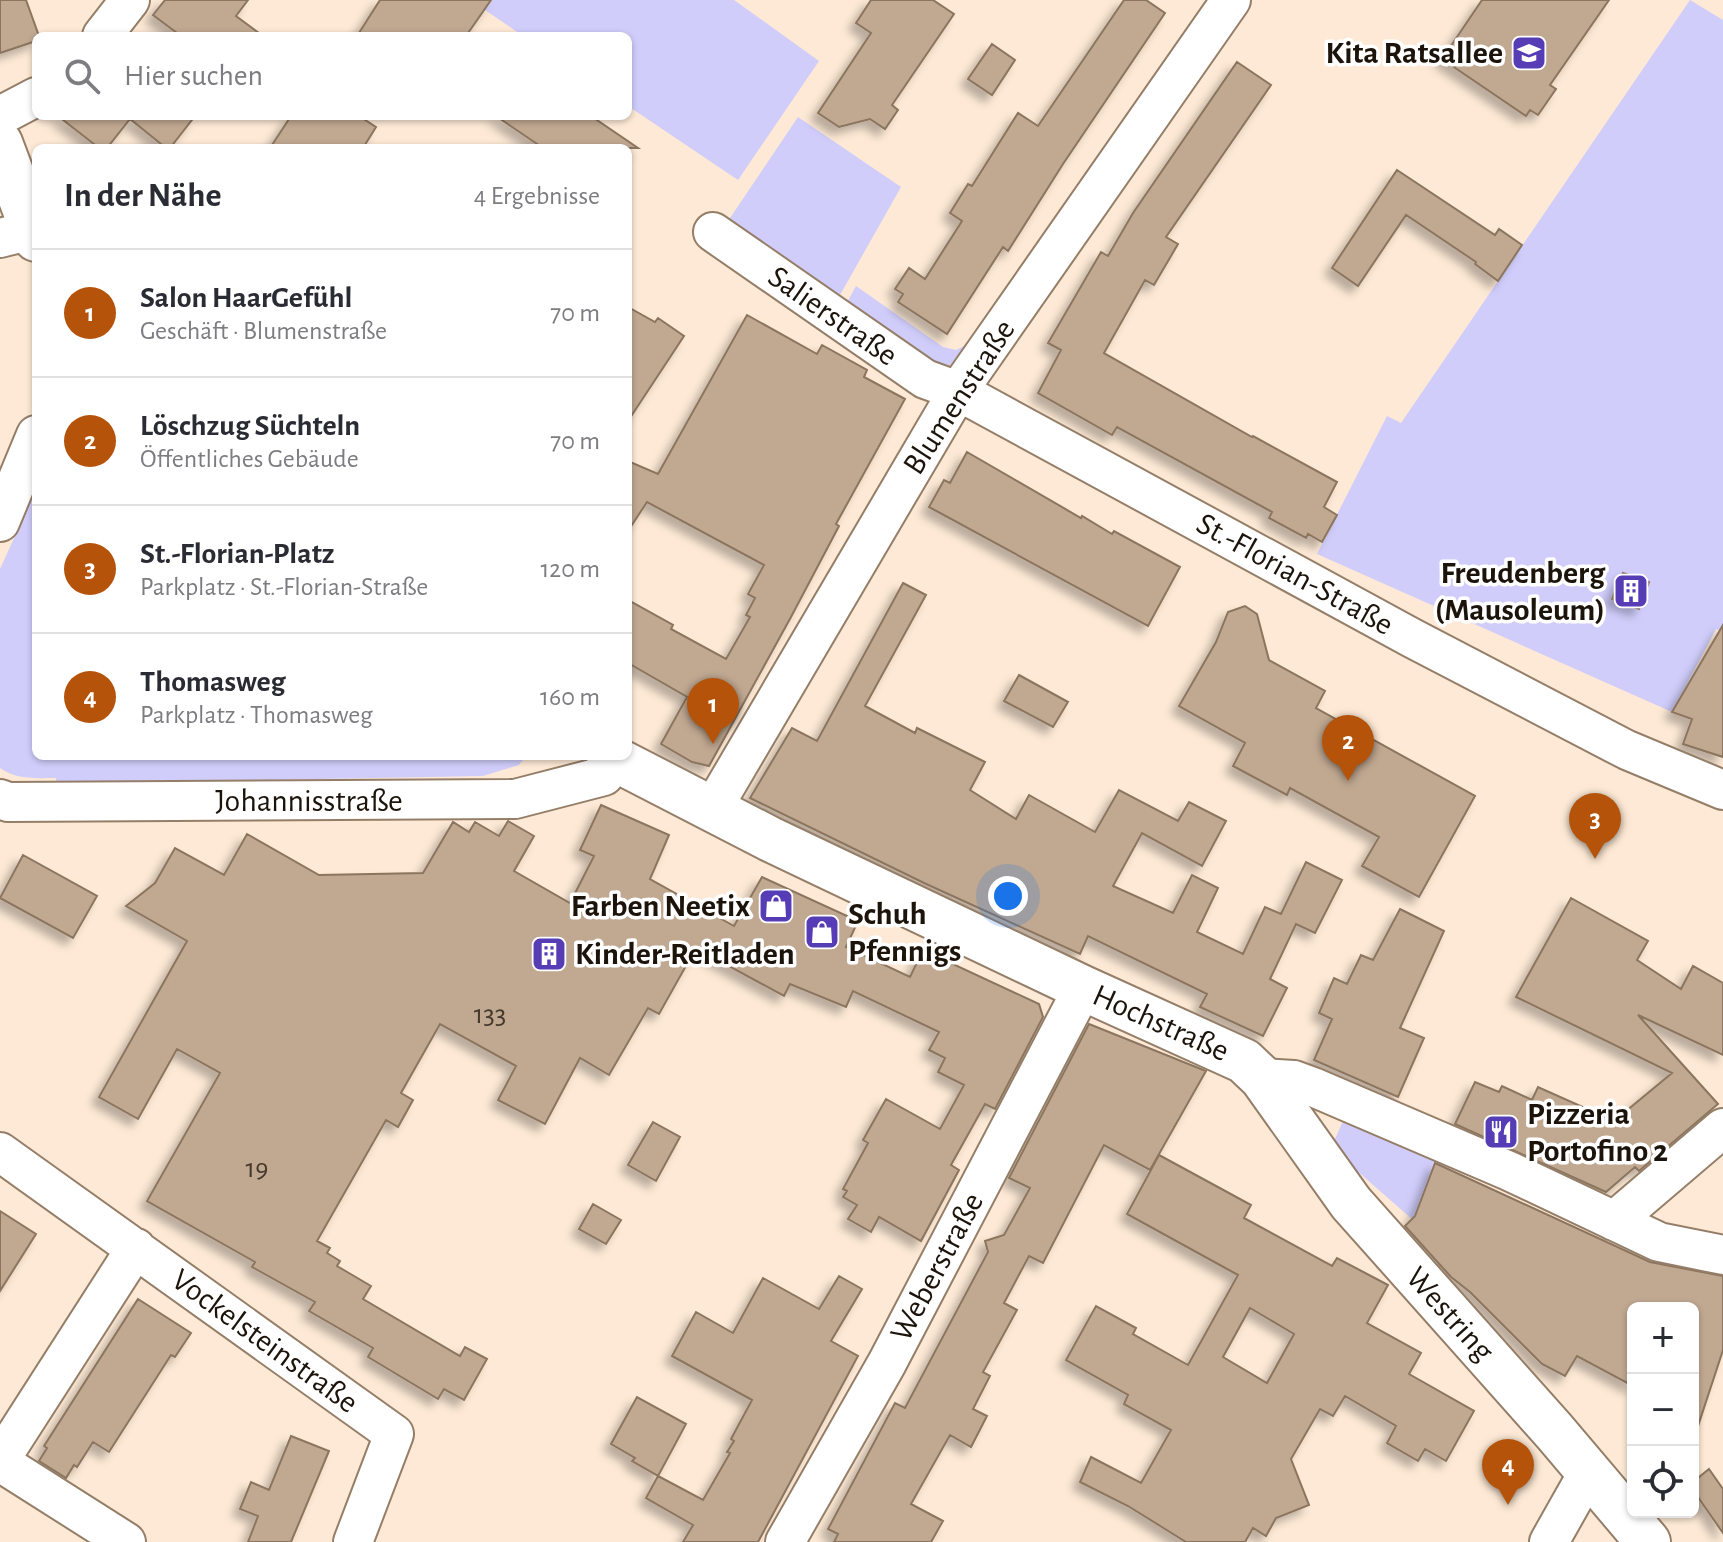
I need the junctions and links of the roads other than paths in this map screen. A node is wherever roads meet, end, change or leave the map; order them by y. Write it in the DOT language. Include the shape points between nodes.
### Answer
graph roads {
  1 [pos="130,0"];
  2 [pos="1231,0"];
  3 [pos="105,32"];
  4 [pos="32,99"];
  5 [pos="0,116"];
  6 [pos="0,143"];
  7 [pos="713,232"];
  8 [pos="23,236"];
  9 [pos="958,391"];
  10 [pos="32,445"];
  11 [pos="0,522"];
  12 [pos="612,760"];
  13 [pos="617,760"];
  14 [pos="1723,790"];
  15 [pos="3,806"];
  16 [pos="711,811"];
  17 [pos="1083,988"];
  18 [pos="1262,1078"];
  19 [pos="1723,1128"];
  20 [pos="1,1155"];
  21 [pos="1614,1221"];
  22 [pos="136,1248"];
  23 [pos="1723,1255"];
  24 [pos="0,1461"];
  25 [pos="1589,1471"];
  26 [pos="126,1542"];
  27 [pos="353,1542"];
  28 [pos="785,1542"];
  29 [pos="1549,1542"];
  30 [pos="1648,1542"];
  1 -- 3 [label="street"];
  2 -- 9 [label="street, Blumenstraße"];
  4 -- 5 [label="street"];
  6 -- 8 [label="main road"];
  7 -- 9 [label="street, Salierstraße" via="925,379"];
  9 -- 14 [label="street, St.-Florian-Straße" via="1627,750"];
  9 -- 16 [label="street, Blumenstraße"];
  10 -- 11 [label="street"];
  12 -- 15 [label="street, Johannisstraße" via="604,776 515,799"];
  13 -- 16 [label="main road, Hochstraße"];
  16 -- 17 [label="main road, Hochstraße"];
  17 -- 18 [label="main road, Hochstraße" via="1228,1052"];
  17 -- 28 [label="street, Weberstraße" via="887,1363"];
  18 -- 21 [label="street, Hochstraße" via="1313,1087"];
  18 -- 25 [label="main road, Westring" via="1351,1203"];
  19 -- 21 [label="street"];
  20 -- 22 [label="street, Vockelsteinstraße"];
  21 -- 23 [label="street, Hochstraße" via="1659,1242"];
  22 -- 24 [label="street, Vockelsteinstraße"];
  22 -- 27 [label="street, Vockelsteinstraße" via="394,1434"];
  24 -- 26 [label="street, Vockelsteinstraße"];
  25 -- 29 [label="street"];
  25 -- 30 [label="main road, Westring"];
}
